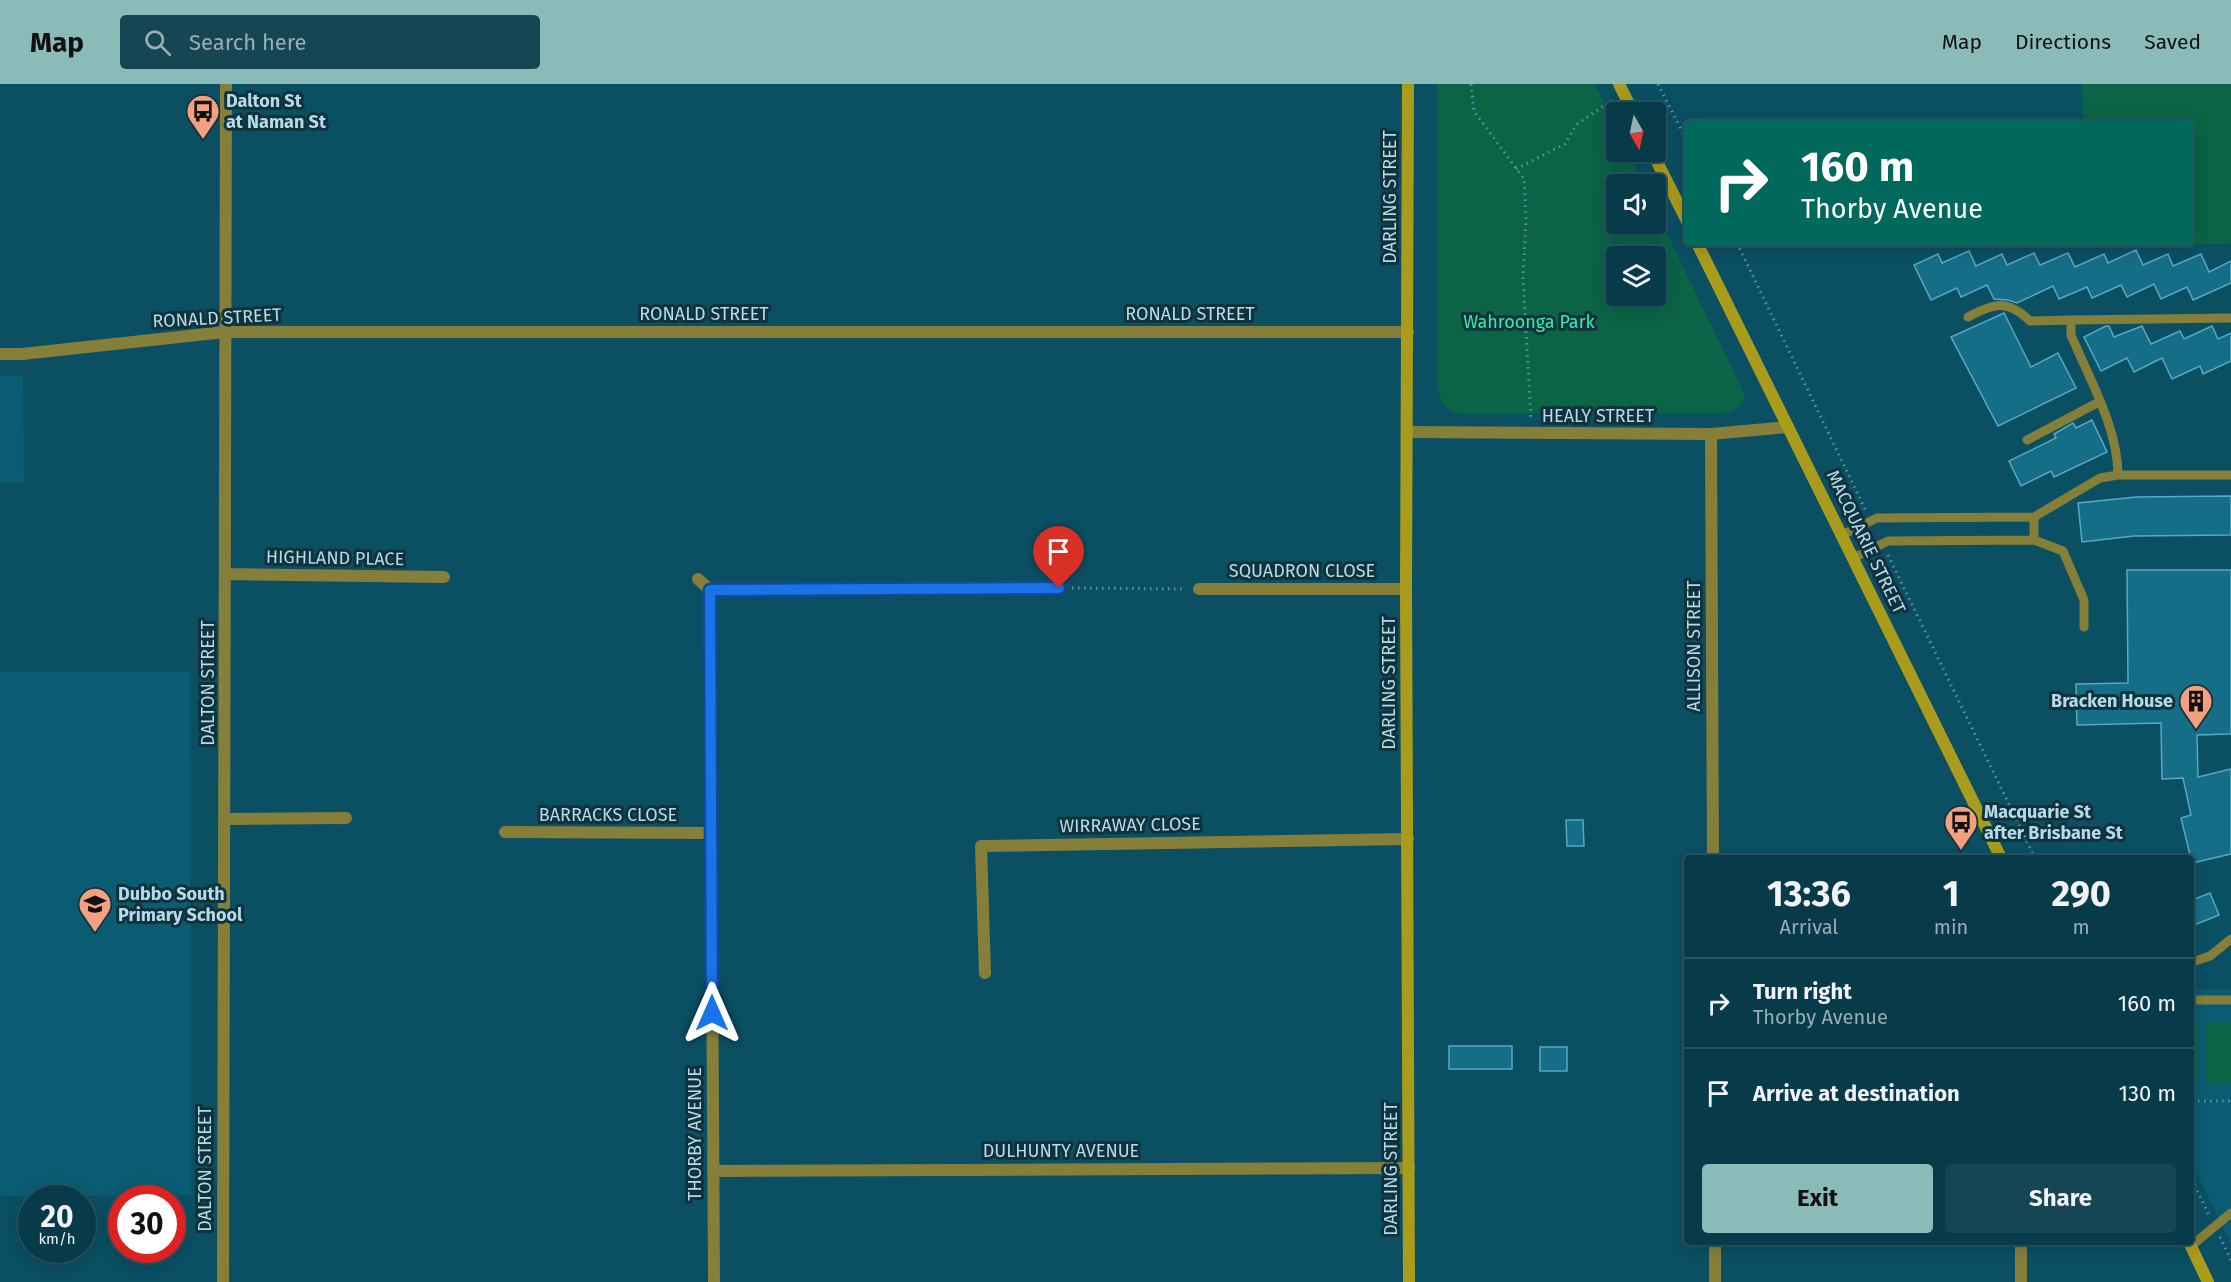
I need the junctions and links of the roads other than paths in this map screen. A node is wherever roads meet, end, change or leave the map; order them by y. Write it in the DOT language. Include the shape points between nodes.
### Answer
graph roads {
  1 [pos="226,84"];
  2 [pos="1408,84"];
  3 [pos="1621,88"];
  4 [pos="1628,102"];
  5 [pos="1657,162"];
  6 [pos="1684,215"];
  7 [pos="1698,246"];
  8 [pos="1968,317"];
  9 [pos="2231,318"];
  10 [pos="2072,320"];
  11 [pos="225,332"];
  12 [pos="1408,332"];
  13 [pos="0,354"];
  14 [pos="2099,402"];
  15 [pos="1788,427"];
  16 [pos="1407,432"];
  17 [pos="1711,434"];
  18 [pos="2027,440"];
  19 [pos="2118,475"];
  20 [pos="2231,475"];
  21 [pos="2034,517"];
  22 [pos="1842,535"];
  23 [pos="2034,540"];
  24 [pos="1854,558"];
  25 [pos="226,574"];
  26 [pos="444,577"];
  27 [pos="698,579"];
  28 [pos="1059,588"];
  29 [pos="1199,589"];
  30 [pos="1406,589"];
  31 [pos="710,590"];
  32 [pos="2084,627"];
  33 [pos="346,818"];
  34 [pos="225,819"];
  35 [pos="506,832"];
  36 [pos="711,833"];
  37 [pos="1408,839"];
  38 [pos="1713,855"];
  39 [pos="2000,855"];
  40 [pos="2231,939"];
  41 [pos="2194,961"];
  42 [pos="985,974"];
  43 [pos="2194,1000"];
  44 [pos="2231,1000"];
  45 [pos="1409,1168"];
  46 [pos="713,1171"];
  47 [pos="2231,1213"];
  48 [pos="2194,1241"];
  49 [pos="1715,1245"];
  50 [pos="2020,1245"];
  51 [pos="2190,1245"];
  52 [pos="223,1282"];
  53 [pos="714,1282"];
  54 [pos="1409,1282"];
  55 [pos="1715,1282"];
  56 [pos="2021,1282"];
  57 [pos="2208,1282"];
  1 -- 11 [label="street, DALTON STREET"];
  2 -- 12 [label="street, DARLING STREET"];
  3 -- 4 [label="street"];
  5 -- 6 [label="street"];
  7 -- 15 [label="street, MACQUARIE STREET"];
  8 -- 10 [label="lane" via="1990,305 2017,308 2030,321"];
  9 -- 10 [label="lane"];
  10 -- 14 [label="lane" via="2071,335"];
  11 -- 12 [label="street, RONALD STREET"];
  11 -- 13 [label="street, RONALD STREET"];
  11 -- 25 [label="street, DALTON STREET"];
  12 -- 16 [label="street, DARLING STREET"];
  14 -- 18 [label="lane"];
  14 -- 19 [label="lane" via="2118,457"];
  15 -- 17 [label="street, HEALY STREET"];
  15 -- 22 [label="street, MACQUARIE STREET"];
  16 -- 17 [label="street, HEALY STREET"];
  16 -- 30 [label="street, DARLING STREET"];
  17 -- 38 [label="street, ALLISON STREET"];
  19 -- 20 [label="lane"];
  19 -- 21 [label="lane" via="2100,478"];
  21 -- 22 [label="lane" via="1877,518"];
  21 -- 23 [label="lane"];
  22 -- 24 [label="street, MACQUARIE STREET"];
  23 -- 24 [label="lane" via="1888,541"];
  23 -- 32 [label="lane" via="2063,551 2084,600"];
  24 -- 39 [label="street, MACQUARIE STREET"];
  25 -- 26 [label="street, HIGHLAND PLACE"];
  25 -- 34 [label="street, DALTON STREET"];
  27 -- 31 [label="street"];
  28 -- 31 [label="street"];
  29 -- 30 [label="street, SQUADRON CLOSE"];
  30 -- 37 [label="street, DARLING STREET"];
  31 -- 36 [label="street, THORBY AVENUE"];
  33 -- 34 [label="street"];
  34 -- 52 [label="street, DALTON STREET"];
  35 -- 36 [label="street, BARRACKS CLOSE"];
  36 -- 46 [label="street, THORBY AVENUE"];
  37 -- 42 [label="street, WIRRAWAY CLOSE" via="981,846"];
  37 -- 45 [label="street, DARLING STREET"];
  40 -- 41 [label="lane" via="2210,956"];
  43 -- 44 [label="lane"];
  45 -- 46 [label="street, DULHUNTY AVENUE"];
  45 -- 54 [label="street, DARLING STREET"];
  46 -- 53 [label="street, THORBY AVENUE"];
  47 -- 48 [label="lane"];
  49 -- 55 [label="street"];
  50 -- 56 [label="street"];
  51 -- 57 [label="street"];
}
